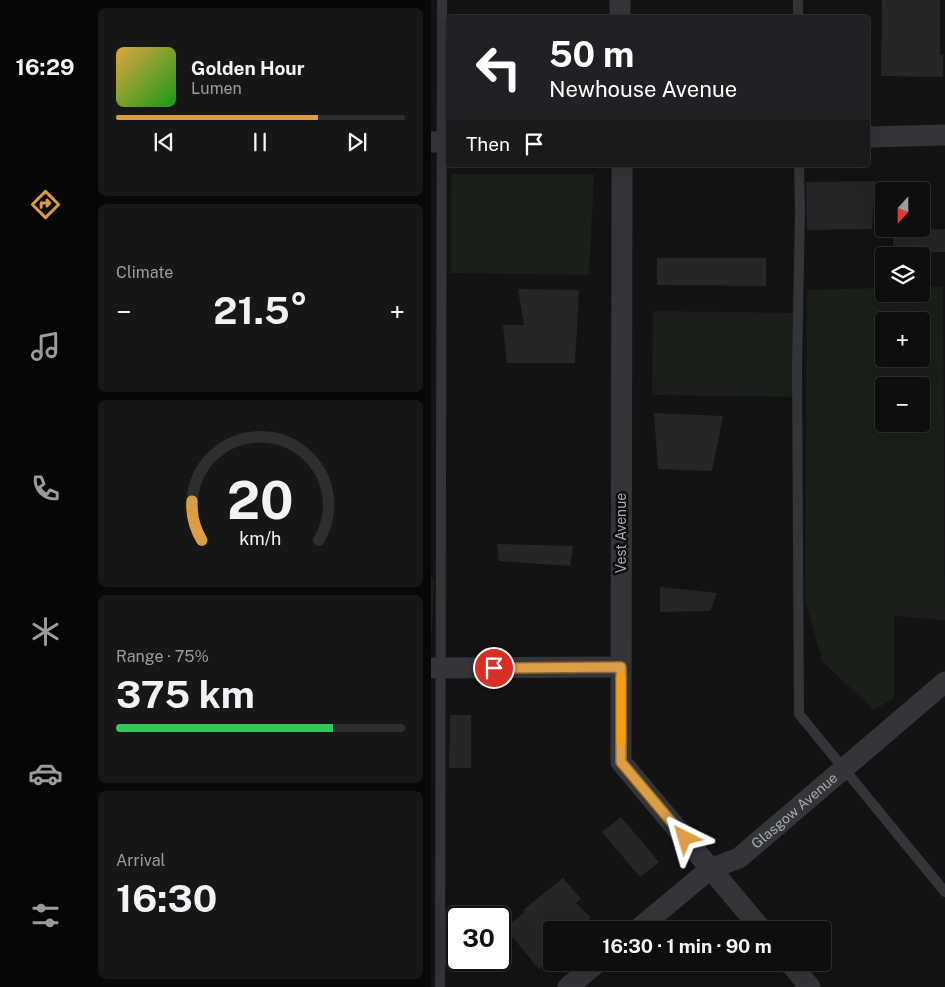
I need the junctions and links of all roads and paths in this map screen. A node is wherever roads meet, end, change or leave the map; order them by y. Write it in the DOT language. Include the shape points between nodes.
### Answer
graph roads {
  1 [pos="442,0"];
  2 [pos="620,0"];
  3 [pos="798,0"];
  4 [pos="620,15"];
  5 [pos="798,15"];
  6 [pos="945,135"];
  7 [pos="870,137"];
  8 [pos="440,142"];
  9 [pos="622,167"];
  10 [pos="799,167"];
  11 [pos="621,667"];
  12 [pos="436,668"];
  13 [pos="945,682"];
  14 [pos="843,770"];
  15 [pos="710,869"];
  16 [pos="945,892"];
  17 [pos="648,921"];
  18 [pos="754,921"];
  19 [pos="589,971"];
  20 [pos="797,971"];
  21 [pos="577,984"];
  22 [pos="440,987"];
  23 [pos="810,987"];
  1 -- 8 [label="lane"];
  2 -- 4 [label="street"];
  3 -- 5 [label="lane"];
  6 -- 7 [label="street"];
  8 -- 12 [label="lane"];
  9 -- 11 [label="street, Vest Avenue"];
  10 -- 14 [label="lane" via="799,714"];
  11 -- 12 [label="street"];
  11 -- 15 [label="street, Vest Avenue" via="621,762"];
  12 -- 22 [label="lane"];
  13 -- 14 [label="street, Glasgow Avenue"];
  14 -- 15 [label="street, Glasgow Avenue" via="739,858"];
  14 -- 16 [label="lane"];
  15 -- 17 [label="street, Glasgow Avenue"];
  15 -- 18 [label="street, Vest Avenue"];
  19 -- 21 [label="street"];
  20 -- 23 [label="street"];
}
